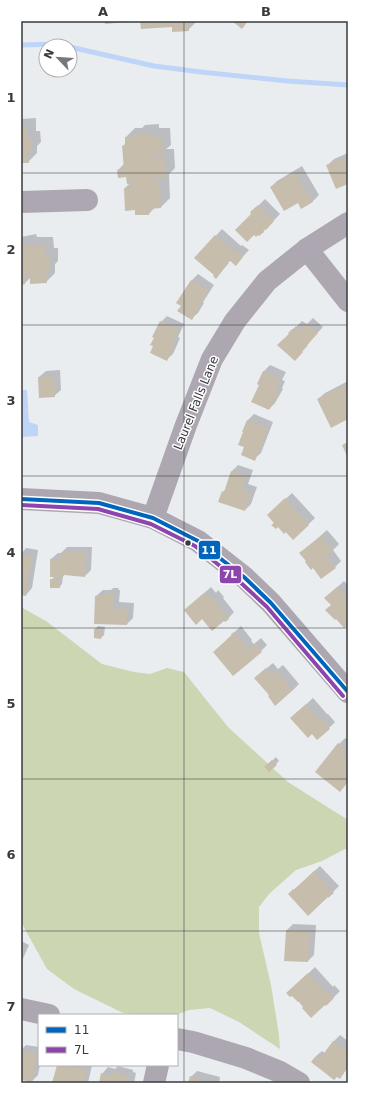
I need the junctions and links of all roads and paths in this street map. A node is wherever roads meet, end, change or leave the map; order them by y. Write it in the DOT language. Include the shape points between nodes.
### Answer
graph roads {
  1 [pos="87,200"];
  2 [pos="21,202"];
  3 [pos="348,222"];
  4 [pos="307,249"];
  5 [pos="348,301"];
  6 [pos="21,499"];
  7 [pos="153,518"];
  8 [pos="348,692"];
  9 [pos="21,1009"];
  10 [pos="44,1014"];
  11 [pos="178,1039"];
  12 [pos="158,1066"];
  13 [pos="154,1083"];
  14 [pos="299,1083"];
  1 -- 2 [label="street"];
  3 -- 4 [label="street, Laurel Falls Lane"];
  4 -- 5 [label="street"];
  4 -- 7 [label="street, Laurel Falls Lane" via="267,281 235,321 212,359"];
  6 -- 7 [label="street" via="99,503"];
  7 -- 8 [label="street" via="198,541 244,577"];
  9 -- 10 [label="street"];
  11 -- 14 [label="street" via="246,1058"];
  12 -- 13 [label="street"];
}
